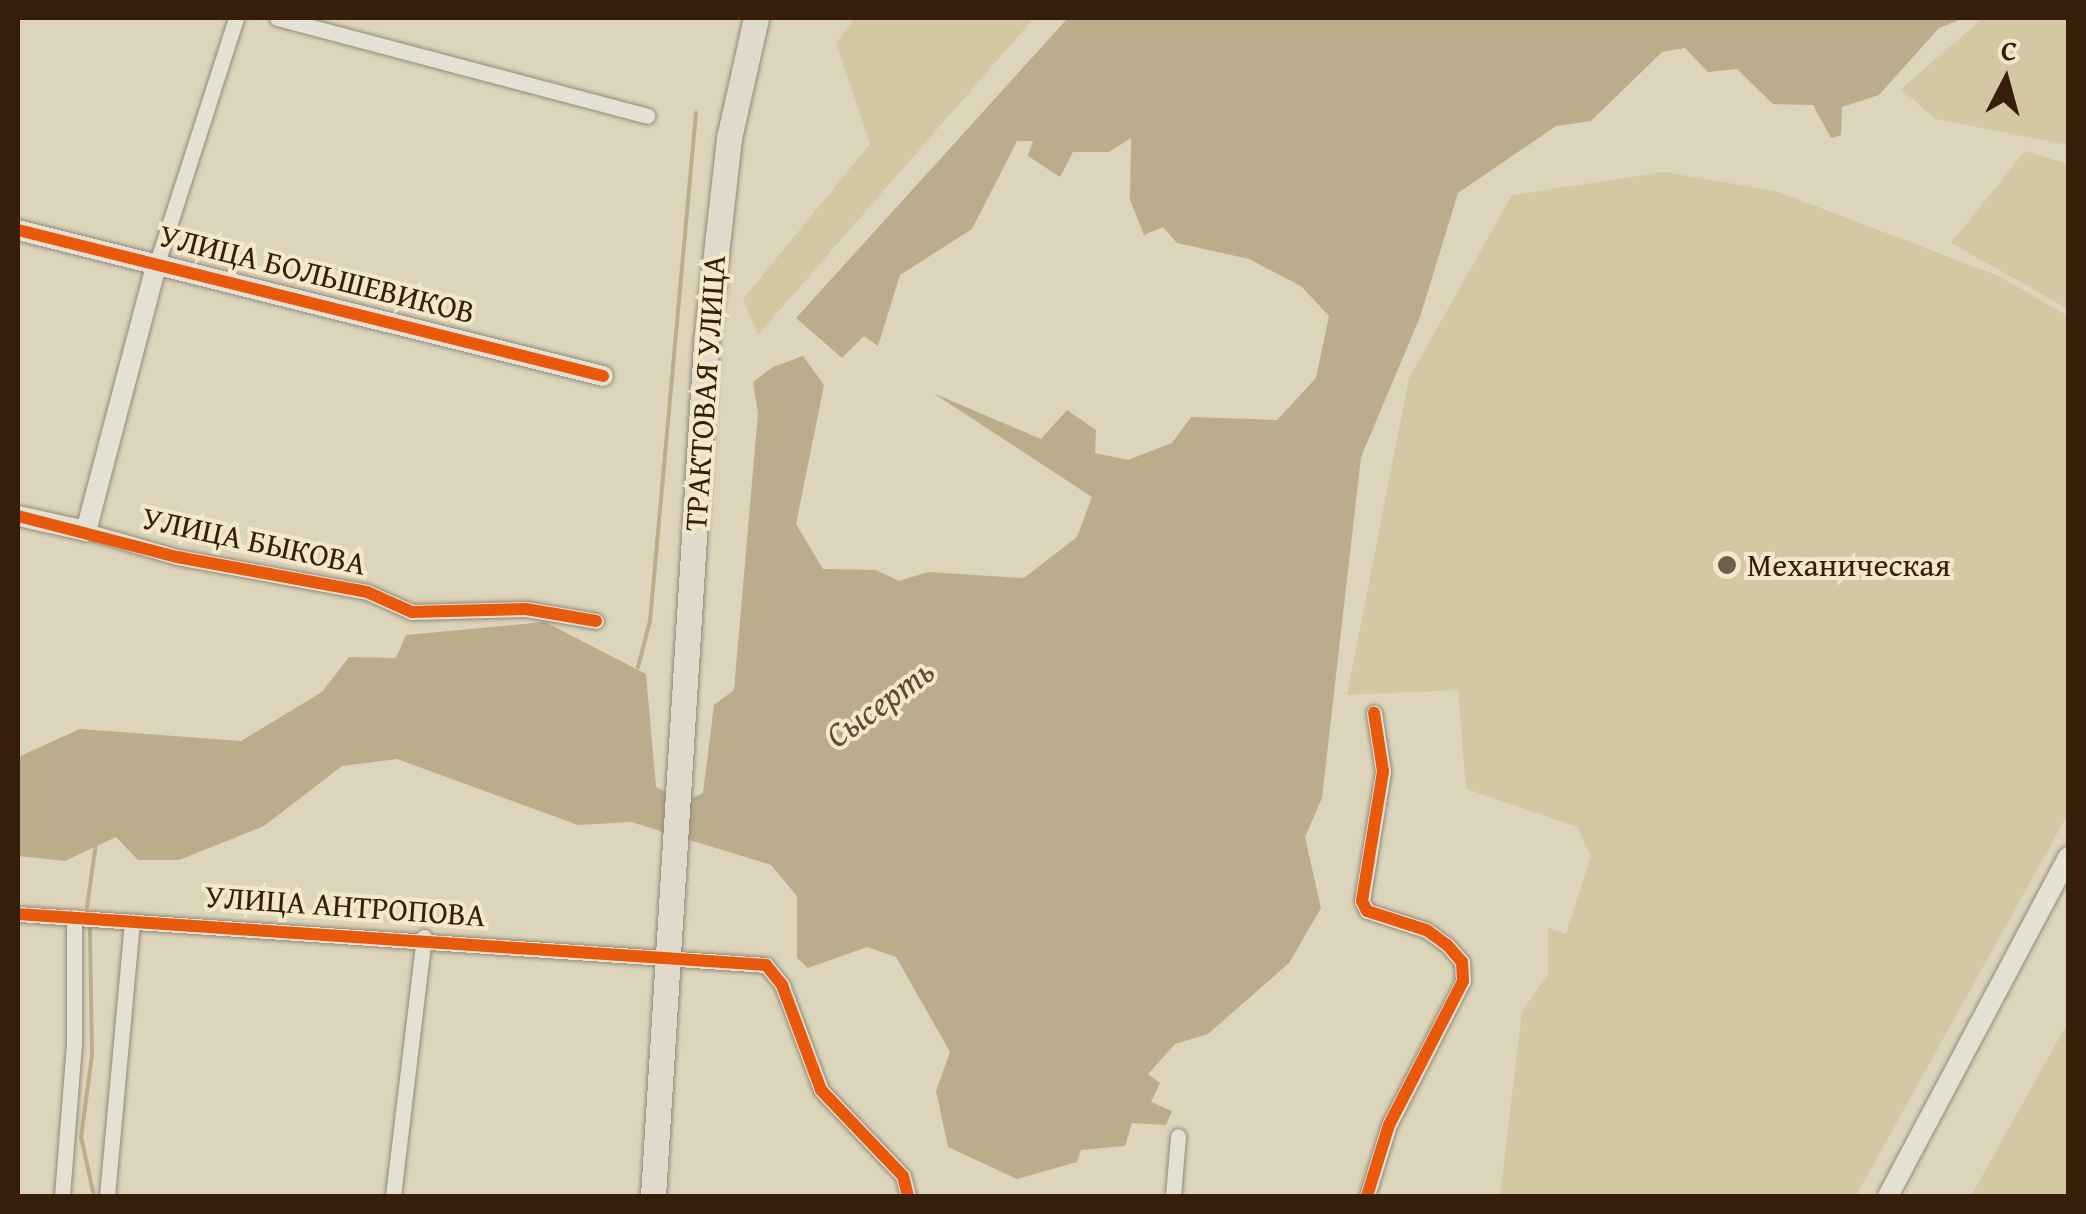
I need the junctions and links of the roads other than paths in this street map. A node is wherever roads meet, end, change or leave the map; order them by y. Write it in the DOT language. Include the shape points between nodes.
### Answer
graph roads {
  1 [pos="236,18"];
  2 [pos="277,18"];
  3 [pos="756,18"];
  4 [pos="647,116"];
  5 [pos="18,230"];
  6 [pos="157,263"];
  7 [pos="603,376"];
  8 [pos="18,516"];
  9 [pos="86,531"];
  10 [pos="596,621"];
  11 [pos="1374,713"];
  12 [pos="2068,857"];
  13 [pos="18,914"];
  14 [pos="74,917"];
  15 [pos="132,921"];
  16 [pos="424,937"];
  17 [pos="669,957"];
  18 [pos="1178,1136"];
  19 [pos="62,1196"];
  20 [pos="107,1196"];
  21 [pos="393,1196"];
  22 [pos="652,1196"];
  23 [pos="908,1196"];
  24 [pos="1173,1196"];
  25 [pos="1368,1196"];
  26 [pos="1888,1196"];
  1 -- 6 [label="street"];
  2 -- 4 [label="street"];
  3 -- 17 [label="main road, ТРАКТОВАЯ УЛИЦА" via="730,138 710,304"];
  5 -- 6 [label="street, УЛИЦА БОЛЬШЕВИКОВ"];
  6 -- 7 [label="street, УЛИЦА БОЛЬШЕВИКОВ"];
  6 -- 9 [label="street"];
  8 -- 9 [label="street, УЛИЦА БЫКОВА"];
  9 -- 10 [label="street, УЛИЦА БЫКОВА" via="196,561 366,592 412,612 526,609"];
  11 -- 25 [label="street" via="1383,771 1362,901 1368,911 1426,930 1462,962 1463,981 1389,1125"];
  12 -- 26 [label="street"];
  13 -- 14 [label="street, УЛИЦА АНТРОПОВА"];
  14 -- 15 [label="street, УЛИЦА АНТРОПОВА"];
  14 -- 19 [label="street" via="74,1045"];
  15 -- 16 [label="street, УЛИЦА АНТРОПОВА"];
  15 -- 20 [label="street" via="106,1147"];
  16 -- 17 [label="street, УЛИЦА АНТРОПОВА"];
  16 -- 21 [label="street"];
  17 -- 22 [label="main road, ТРАКТОВАЯ УЛИЦА"];
  17 -- 23 [label="street, УЛИЦА АНТРОПОВА" via="766,965 782,985 821,1090 903,1176"];
  18 -- 24 [label="street"];
}
